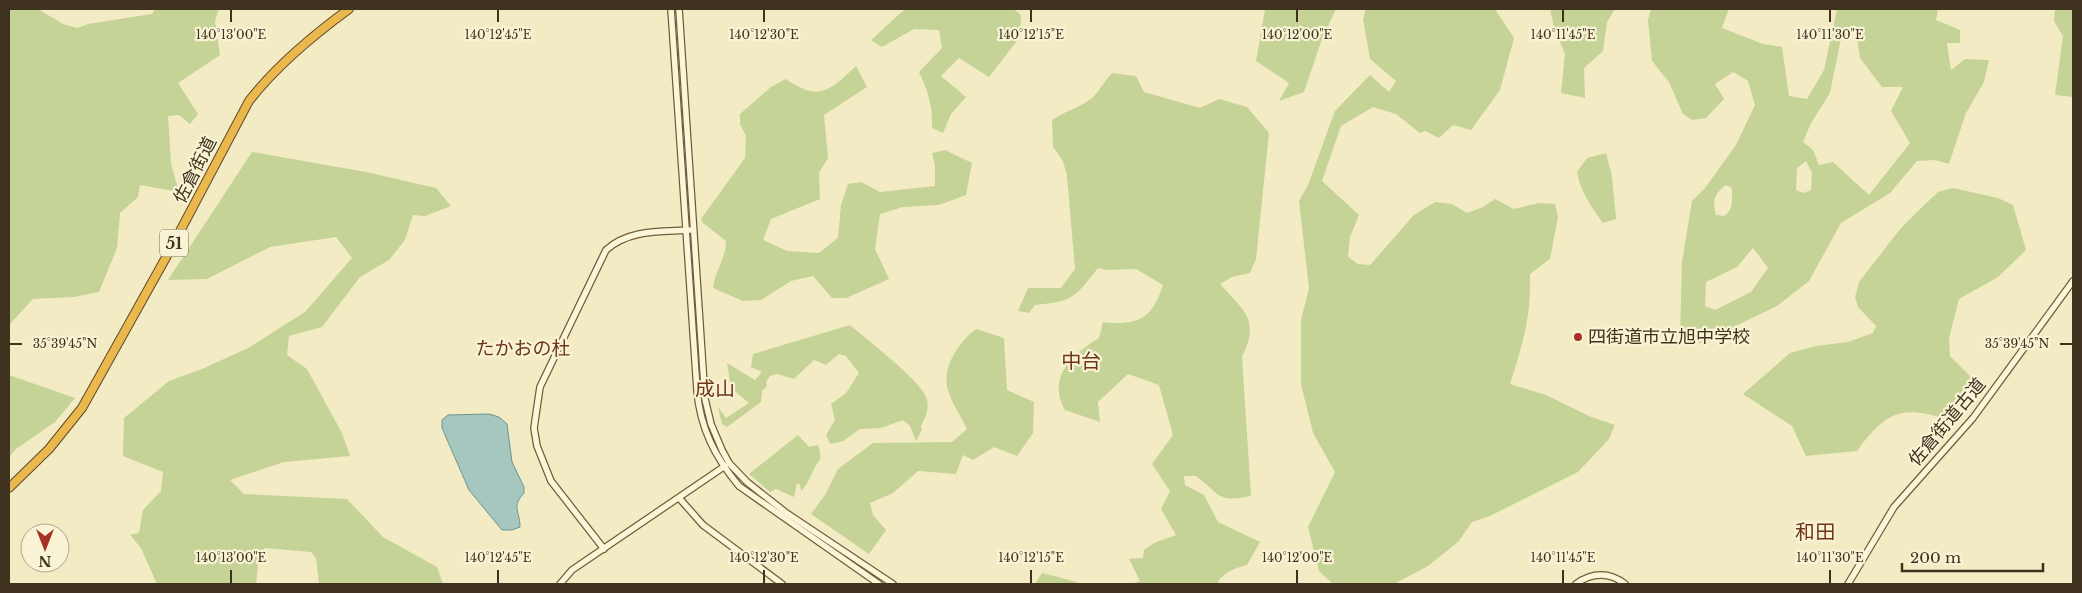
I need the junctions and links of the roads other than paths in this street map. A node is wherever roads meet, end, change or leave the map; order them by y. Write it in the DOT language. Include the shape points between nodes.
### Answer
graph roads {
  1 [pos="348,9"];
  2 [pos="671,9"];
  3 [pos="679,9"];
  4 [pos="688,230"];
  5 [pos="695,230"];
  6 [pos="2073,281"];
  7 [pos="729,463"];
  8 [pos="723,467"];
  9 [pos="9,488"];
  10 [pos="680,499"];
  11 [pos="604,549"];
  12 [pos="560,584"];
  13 [pos="782,584"];
  14 [pos="880,584"];
  15 [pos="893,584"];
  16 [pos="1576,584"];
  17 [pos="1625,584"];
  18 [pos="1848,584"];
  1 -- 9 [label="highway, 佐倉街道 / 51" via="296,51 249,101 170,252 82,408 49,449"];
  2 -- 4 [label="street"];
  3 -- 5 [label="street"];
  4 -- 5 [label="street"];
  4 -- 8 [label="street" via="698,404 704,428"];
  4 -- 11 [label="street" via="630,236 606,250 540,387 534,428 542,464 560,493"];
  5 -- 7 [label="street" via="705,399 711,424"];
  6 -- 18 [label="street, 佐倉街道古道" via="1974,418 1894,507"];
  7 -- 8 [label="street"];
  7 -- 15 [label="street" via="752,487 785,512"];
  8 -- 10 [label="street"];
  8 -- 14 [label="street" via="756,500"];
  10 -- 11 [label="street"];
  10 -- 13 [label="street" via="703,525"];
  11 -- 12 [label="street" via="572,570"];
  16 -- 17 [label="street" via="1597,575 1608,575"];
}
